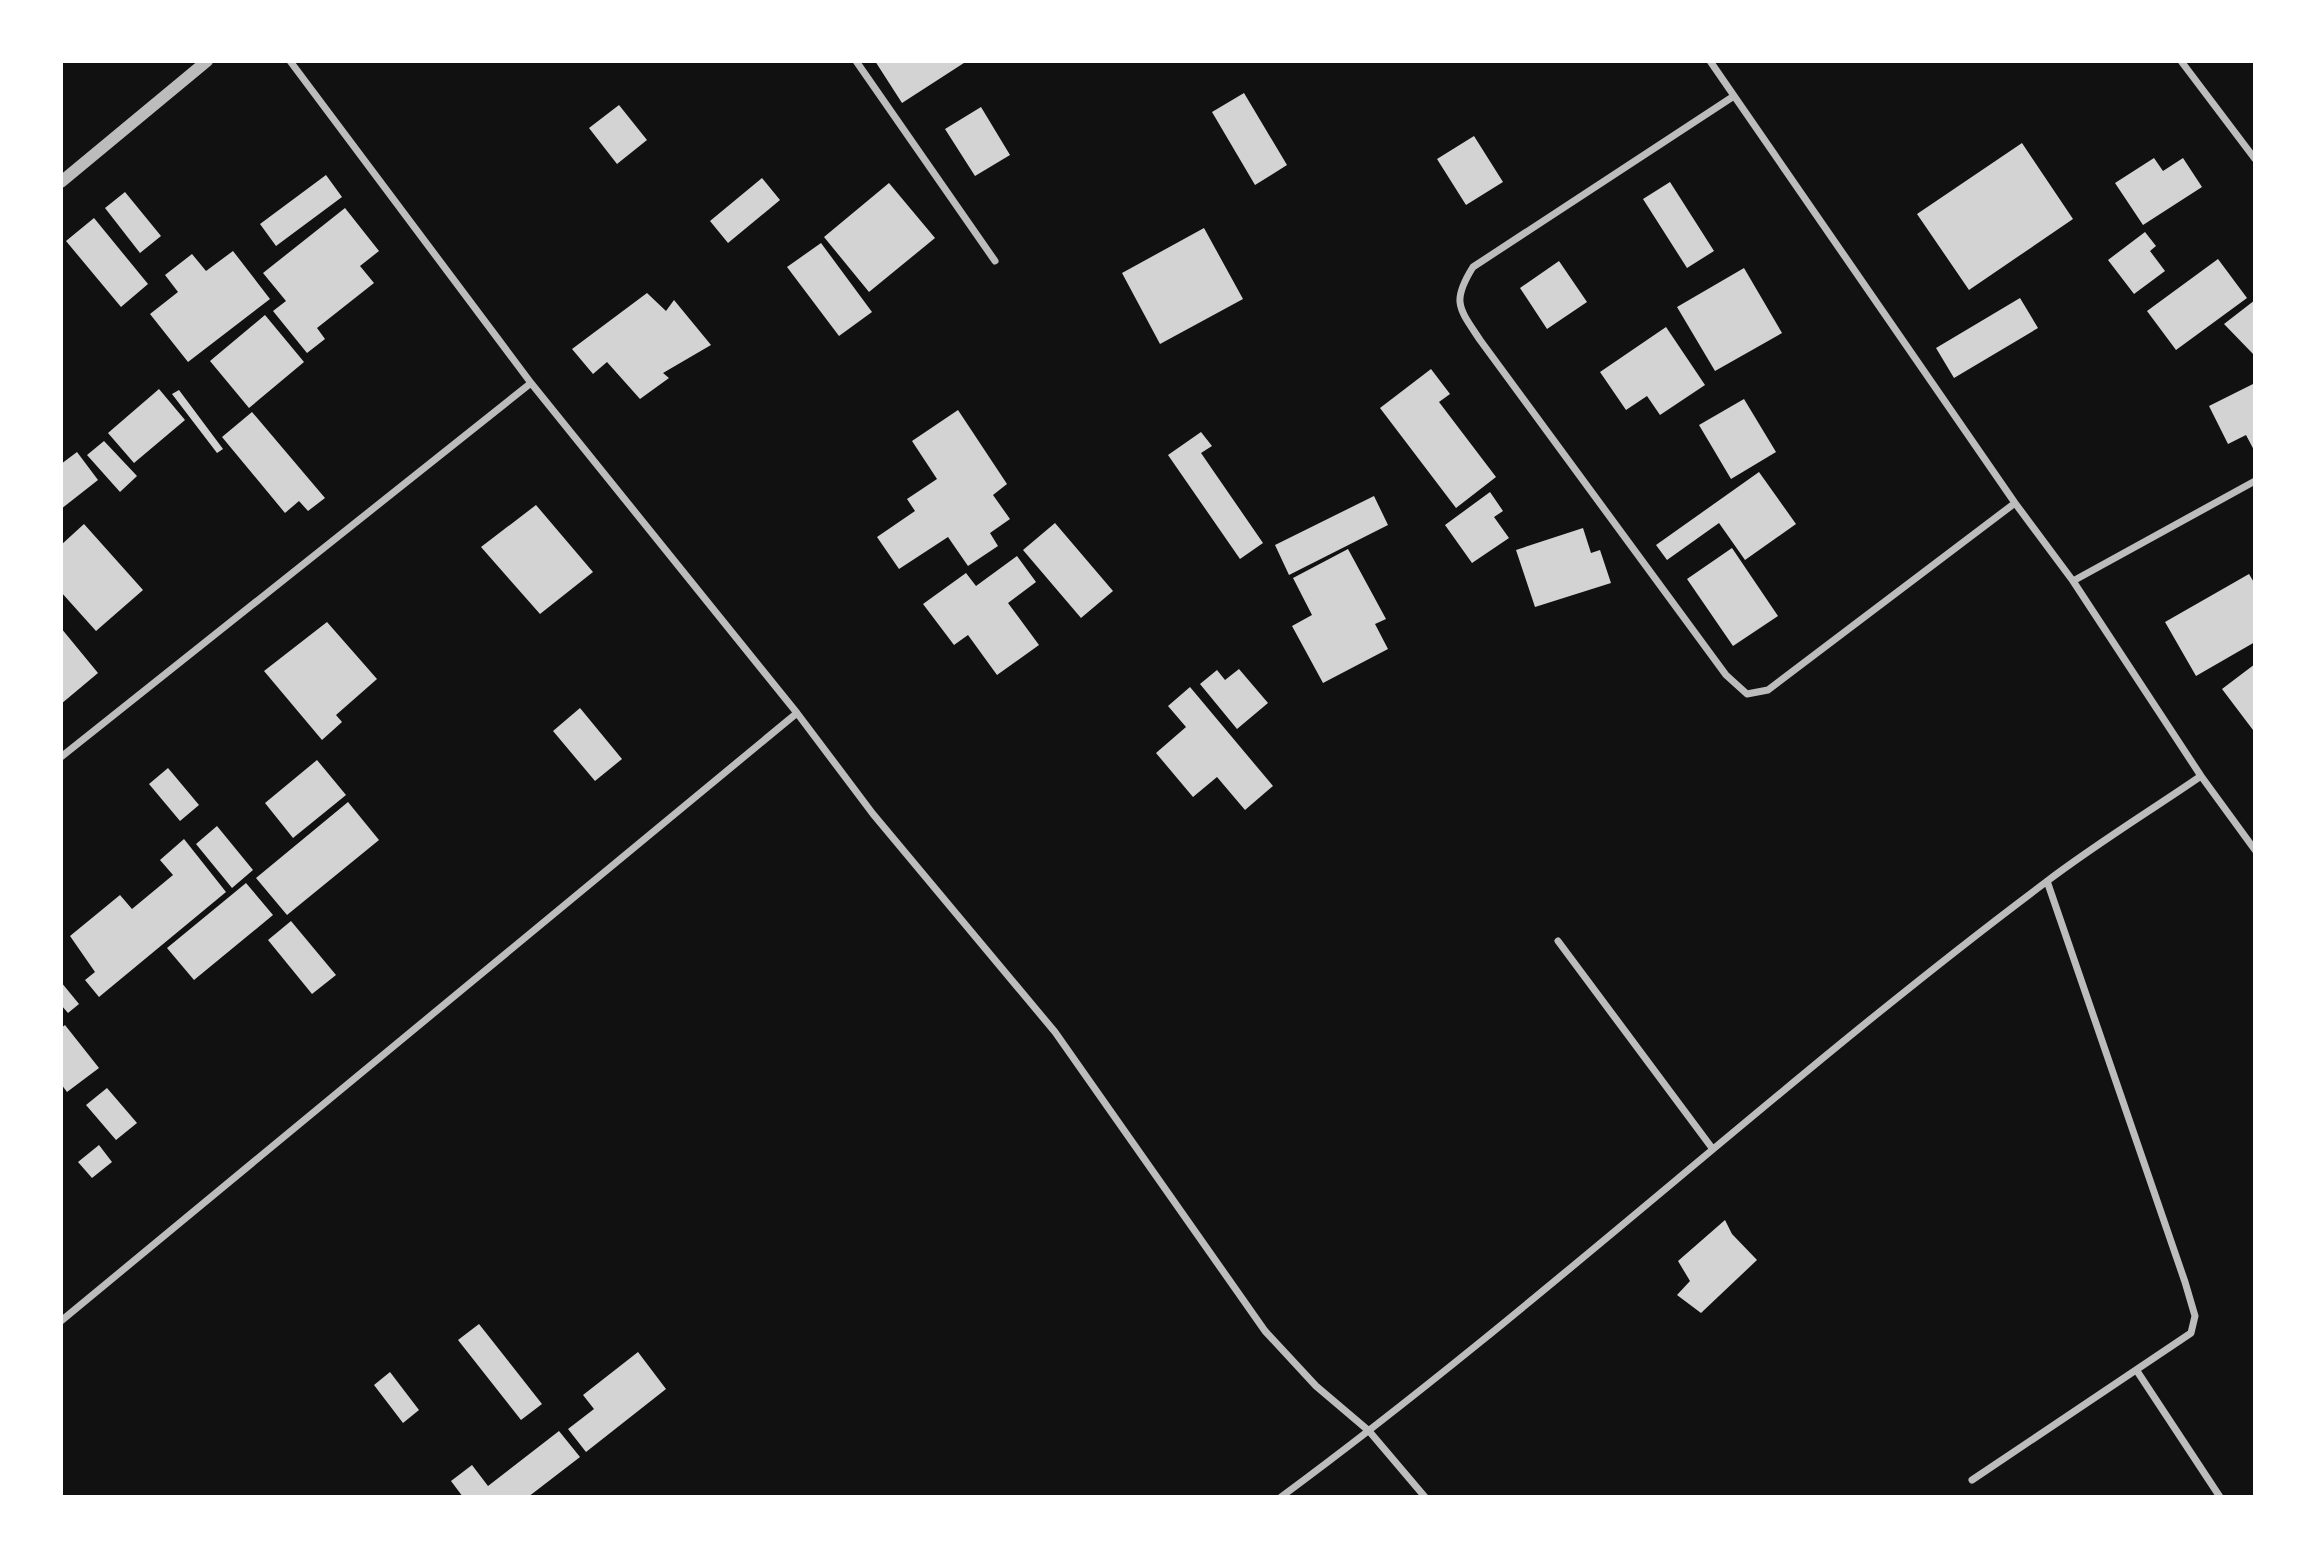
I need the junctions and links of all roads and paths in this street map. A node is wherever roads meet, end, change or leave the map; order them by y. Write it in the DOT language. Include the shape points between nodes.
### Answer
graph roads {
  1 [pos="207,61"];
  2 [pos="290,61"];
  3 [pos="856,61"];
  4 [pos="1710,61"];
  5 [pos="2181,61"];
  6 [pos="1734,96"];
  7 [pos="2255,159"];
  8 [pos="61,182"];
  9 [pos="995,261"];
  10 [pos="531,383"];
  11 [pos="2255,481"];
  12 [pos="2015,503"];
  13 [pos="2073,581"];
  14 [pos="797,713"];
  15 [pos="61,757"];
  16 [pos="2202,776"];
  17 [pos="2255,850"];
  18 [pos="2047,881"];
  19 [pos="1558,941"];
  20 [pos="1712,1149"];
  21 [pos="61,1321"];
  22 [pos="2137,1371"];
  23 [pos="1369,1432"];
  24 [pos="1972,1480"];
  25 [pos="1281,1497"];
  26 [pos="1425,1497"];
  27 [pos="2220,1497"];
  1 -- 8 [label="street"];
  2 -- 10 [label="street"];
  3 -- 9 [label="street"];
  4 -- 6 [label="street"];
  5 -- 7 [label="street"];
  6 -- 12 [label="street"];
  6 -- 12 [label="street" via="1473,267 1458,290 1460,309 1480,340 1726,675 1747,694 1769,690"];
  10 -- 14 [label="street"];
  10 -- 15 [label="street"];
  11 -- 13 [label="street"];
  12 -- 13 [label="street"];
  13 -- 16 [label="street"];
  14 -- 21 [label="street"];
  14 -- 23 [label="street" via="873,814 1055,1032 1265,1331"];
  16 -- 17 [label="street"];
  16 -- 18 [label="street"];
  18 -- 20 [label="street"];
  18 -- 22 [label="street" via="2195,1316 2191,1333"];
  19 -- 20 [label="street"];
  20 -- 23 [label="street"];
  22 -- 24 [label="street"];
  22 -- 27 [label="street"];
  23 -- 25 [label="street"];
  23 -- 26 [label="street"];
}
